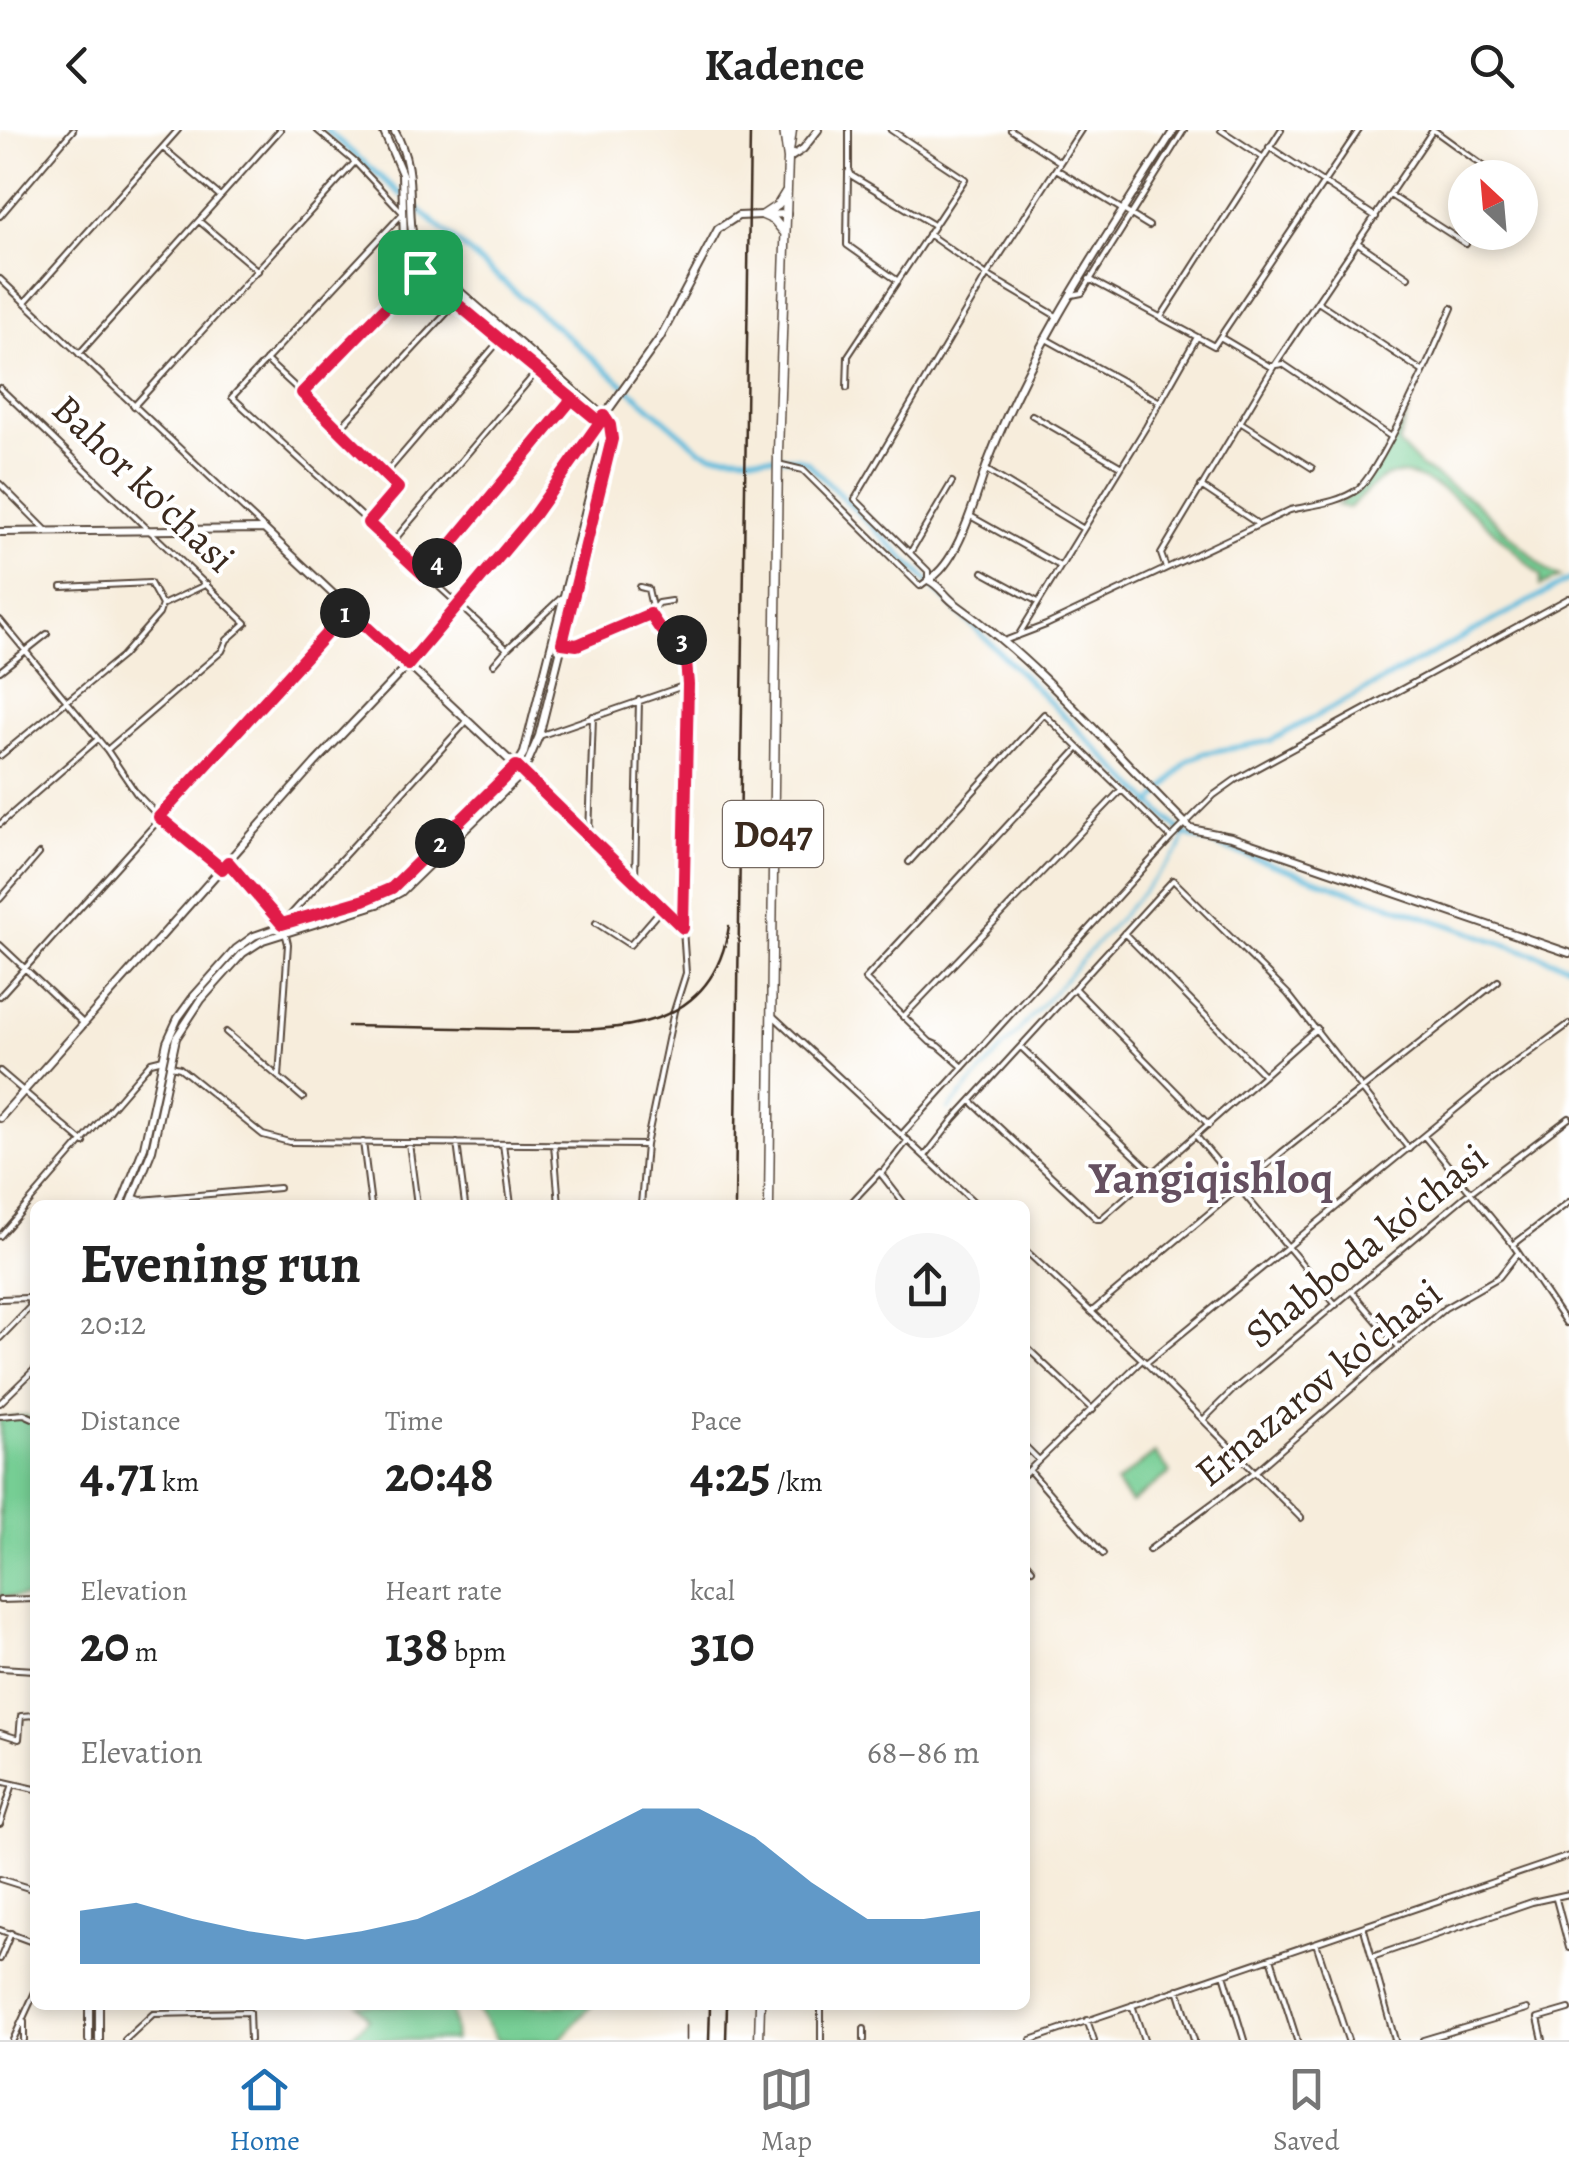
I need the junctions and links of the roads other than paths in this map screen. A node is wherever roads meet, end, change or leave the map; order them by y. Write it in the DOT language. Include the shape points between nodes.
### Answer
graph roads {
  1 [pos="73,130"];
  2 [pos="178,130"];
  3 [pos="280,130"];
  4 [pos="318,130"];
  5 [pos="383,130"];
  6 [pos="394,130"];
  7 [pos="784,130"];
  8 [pos="792,130"];
  9 [pos="818,130"];
  10 [pos="849,130"];
  11 [pos="890,130"];
  12 [pos="1013,130"];
  13 [pos="1081,130"];
  14 [pos="1174,130"];
  15 [pos="1184,130"];
  16 [pos="1220,130"];
  17 [pos="1281,130"];
  18 [pos="1359,130"];
  19 [pos="1434,130"];
  20 [pos="1269,146"];
  21 [pos="163,148"];
  22 [pos="1262,158"];
  23 [pos="788,159"];
  24 [pos="1475,160"];
  25 [pos="354,162"];
  26 [pos="1060,162"];
  27 [pos="1056,169"];
  28 [pos="848,170"];
  29 [pos="1324,182"];
  30 [pos="787,188"];
  31 [pos="1390,195"];
  32 [pos="220,196"];
  33 [pos="403,209"];
  34 [pos="1124,210"];
  35 [pos="763,214"];
  36 [pos="786,214"];
  37 [pos="1132,215"];
  38 [pos="0,216"];
  39 [pos="1376,218"];
  40 [pos="199,220"];
  41 [pos="934,225"];
  42 [pos="1149,226"];
  43 [pos="1448,232"];
  44 [pos="928,234"];
  45 [pos="786,236"];
  46 [pos="1358,243"];
  47 [pos="258,271"];
  48 [pos="420,272"];
  49 [pos="986,275"];
  50 [pos="1408,277"];
  51 [pos="0,279"];
  52 [pos="1089,279"];
  53 [pos="898,281"];
  54 [pos="1072,295"];
  55 [pos="1317,301"];
  56 [pos="24,302"];
  57 [pos="456,303"];
  58 [pos="1452,308"];
  59 [pos="1058,317"];
  60 [pos="1161,317"];
  61 [pos="1197,337"];
  62 [pos="1220,337"];
  63 [pos="1044,338"];
  64 [pos="500,340"];
  65 [pos="79,354"];
  66 [pos="265,359"];
  67 [pos="1274,366"];
  68 [pos="538,370"];
  69 [pos="1422,371"];
  70 [pos="0,388"];
  71 [pos="847,388"];
  72 [pos="302,393"];
  73 [pos="572,399"];
  74 [pos="1160,402"];
  75 [pos="134,406"];
  76 [pos="1032,416"];
  77 [pos="602,419"];
  78 [pos="1240,422"];
  79 [pos="340,428"];
  80 [pos="1390,436"];
  81 [pos="778,464"];
  82 [pos="1120,466"];
  83 [pos="1312,468"];
  84 [pos="985,470"];
  85 [pos="386,472"];
  86 [pos="952,482"];
  87 [pos="0,484"];
  88 [pos="1200,486"];
  89 [pos="968,515"];
  90 [pos="368,523"];
  91 [pos="1258,524"];
  92 [pos="1082,528"];
  93 [pos="264,529"];
  94 [pos="152,530"];
  95 [pos="0,532"];
  96 [pos="48,532"];
  97 [pos="390,545"];
  98 [pos="910,553"];
  99 [pos="1060,566"];
  100 [pos="1166,568"];
  101 [pos="983,572"];
  102 [pos="425,576"];
  103 [pos="928,580"];
  104 [pos="207,584"];
  105 [pos="62,587"];
  106 [pos="640,587"];
  107 [pos="566,592"];
  108 [pos="1569,598"];
  109 [pos="672,600"];
  110 [pos="1038,602"];
  111 [pos="460,604"];
  112 [pos="162,606"];
  113 [pos="348,610"];
  114 [pos="651,612"];
  115 [pos="0,620"];
  116 [pos="46,634"];
  117 [pos="1018,636"];
  118 [pos="1004,642"];
  119 [pos="562,643"];
  120 [pos="507,650"];
  121 [pos="24,651"];
  122 [pos="494,664"];
  123 [pos="408,665"];
  124 [pos="0,671"];
  125 [pos="688,684"];
  126 [pos="638,700"];
  127 [pos="66,701"];
  128 [pos="593,716"];
  129 [pos="467,721"];
  130 [pos="539,736"];
  131 [pos="98,739"];
  132 [pos="1079,748"];
  133 [pos="107,750"];
  134 [pos="0,756"];
  135 [pos="516,766"];
  136 [pos="523,773"];
  137 [pos="1120,790"];
  138 [pos="159,817"];
  139 [pos="0,824"];
  140 [pos="1186,824"];
  141 [pos="589,836"];
  142 [pos="1171,838"];
  143 [pos="38,854"];
  144 [pos="228,862"];
  145 [pos="909,862"];
  146 [pos="222,869"];
  147 [pos="636,879"];
  148 [pos="0,899"];
  149 [pos="663,907"];
  150 [pos="596,923"];
  151 [pos="283,928"];
  152 [pos="683,928"];
  153 [pos="1124,933"];
  154 [pos="0,945"];
  155 [pos="1569,954"];
  156 [pos="24,968"];
  157 [pos="1498,981"];
  158 [pos="1074,988"];
  159 [pos="0,996"];
  160 [pos="771,1014"];
  161 [pos="903,1017"];
  162 [pos="83,1022"];
  163 [pos="1569,1024"];
  164 [pos="1317,1028"];
  165 [pos="226,1032"];
  166 [pos="1021,1047"];
  167 [pos="162,1059"];
  168 [pos="170,1066"];
  169 [pos="963,1068"];
  170 [pos="0,1071"];
  171 [pos="1265,1076"];
  172 [pos="279,1078"];
  173 [pos="1363,1088"];
  174 [pos="23,1092"];
  175 [pos="302,1098"];
  176 [pos="970,1101"];
  177 [pos="0,1118"];
  178 [pos="1569,1118"];
  179 [pos="1209,1125"];
  180 [pos="902,1134"];
  181 [pos="1197,1136"];
  182 [pos="1424,1136"];
  183 [pos="908,1140"];
  184 [pos="363,1142"];
  185 [pos="84,1143"];
  186 [pos="409,1143"];
  187 [pos="457,1144"];
  188 [pos="503,1144"];
  189 [pos="554,1144"];
  190 [pos="646,1144"];
  191 [pos="1408,1149"];
  192 [pos="925,1156"];
  193 [pos="881,1171"];
  194 [pos="1153,1174"];
  195 [pos="279,1188"];
  196 [pos="1240,1188"];
  197 [pos="1472,1192"];
  198 [pos="216,1195"];
  199 [pos="33,1200"];
  200 [pos="123,1200"];
  201 [pos="132,1200"];
  202 [pos="140,1200"];
  203 [pos="216,1200"];
  204 [pos="370,1200"];
  205 [pos="417,1200"];
  206 [pos="464,1200"];
  207 [pos="510,1200"];
  208 [pos="558,1200"];
  209 [pos="641,1200"];
  210 [pos="769,1200"];
  211 [pos="854,1200"];
  212 [pos="902,1200"];
  213 [pos="972,1200"];
  214 [pos="1569,1202"];
  215 [pos="30,1203"];
  216 [pos="0,1236"];
  217 [pos="1513,1245"];
  218 [pos="1287,1247"];
  219 [pos="1518,1253"];
  220 [pos="1030,1255"];
  221 [pos="1352,1292"];
  222 [pos="0,1299"];
  223 [pos="30,1303"];
  224 [pos="1336,1305"];
  225 [pos="30,1307"];
  226 [pos="1091,1312"];
  227 [pos="1566,1323"];
  228 [pos="0,1338"];
  229 [pos="1398,1346"];
  230 [pos="1030,1351"];
  231 [pos="1144,1361"];
  232 [pos="30,1374"];
  233 [pos="0,1403"];
  234 [pos="1093,1410"];
  235 [pos="0,1416"];
  236 [pos="30,1417"];
  237 [pos="1203,1420"];
  238 [pos="1030,1451"];
  239 [pos="1039,1460"];
  240 [pos="1030,1469"];
  241 [pos="1255,1472"];
  242 [pos="1030,1475"];
  243 [pos="1301,1518"];
  244 [pos="1149,1550"];
  245 [pos="1103,1554"];
  246 [pos="1030,1567"];
  247 [pos="1032,1569"];
  248 [pos="30,1599"];
  249 [pos="0,1600"];
  250 [pos="0,1668"];
  251 [pos="30,1670"];
  252 [pos="30,1715"];
  253 [pos="0,1733"];
  254 [pos="0,1780"];
  255 [pos="13,1784"];
  256 [pos="30,1788"];
  257 [pos="0,1824"];
  258 [pos="1569,1856"];
  259 [pos="0,1879"];
  260 [pos="30,1888"];
  261 [pos="1569,1894"];
  262 [pos="1555,1898"];
  263 [pos="1363,1928"];
  264 [pos="0,1930"];
  265 [pos="11,1934"];
  266 [pos="30,1941"];
  267 [pos="1316,1943"];
  268 [pos="1569,1948"];
  269 [pos="1372,1957"];
  270 [pos="1271,1958"];
  271 [pos="0,1959"];
  272 [pos="1224,1974"];
  273 [pos="1178,1990"];
  274 [pos="30,2003"];
  275 [pos="1132,2005"];
  276 [pos="1526,2009"];
  277 [pos="1569,2009"];
  278 [pos="90,2010"];
  279 [pos="99,2010"];
  280 [pos="217,2010"];
  281 [pos="249,2010"];
  282 [pos="760,2010"];
  283 [pos="821,2010"];
  284 [pos="24,2017"];
  285 [pos="1087,2020"];
  286 [pos="864,2030"];
  287 [pos="1048,2037"];
  288 [pos="13,2040"];
  289 [pos="24,2040"];
  290 [pos="89,2040"];
  291 [pos="99,2040"];
  292 [pos="125,2040"];
  293 [pos="250,2040"];
  294 [pos="759,2040"];
  295 [pos="821,2040"];
  296 [pos="864,2040"];
  297 [pos="1031,2040"];
  298 [pos="1094,2040"];
  299 [pos="1144,2040"];
  300 [pos="1194,2040"];
  301 [pos="1244,2040"];
  302 [pos="1297,2040"];
  303 [pos="1348,2040"];
  304 [pos="1395,2040"];
  305 [pos="1423,2040"];
  306 [pos="1543,2040"];
  1 -- 38 [label="street"];
  2 -- 21 [label="street"];
  3 -- 32 [label="street"];
  4 -- 25 [label="street"];
  5 -- 33 [label="main road" via="396,154"];
  6 -- 77 [label="main road" via="405,152 414,244 429,267"];
  7 -- 23 [label="main road, D047"];
  8 -- 23 [label="main road, D047"];
  9 -- 23 [label="main road"];
  10 -- 28 [label="street"];
  11 -- 41 [label="street" via="965,178"];
  12 -- 26 [label="street"];
  13 -- 26 [label="street"];
  14 -- 34 [label="main road"];
  15 -- 37 [label="street"];
  16 -- 22 [label="street"];
  17 -- 20 [label="street"];
  18 -- 29 [label="street"];
  19 -- 24 [label="street"];
  19 -- 31 [label="street"];
  20 -- 22 [label="street"];
  20 -- 29 [label="street"];
  21 -- 32 [label="street"];
  21 -- 56 [label="street"];
  22 -- 60 [label="street"];
  23 -- 30 [label="main road, D047"];
  25 -- 33 [label="street"];
  25 -- 47 [label="street"];
  26 -- 27 [label="street"];
  27 -- 34 [label="street"];
  27 -- 49 [label="street"];
  28 -- 41 [label="street"];
  28 -- 53 [label="street" via="847,244"];
  29 -- 39 [label="street"];
  29 -- 62 [label="street"];
  30 -- 35 [label="main road"];
  30 -- 36 [label="main road, D047"];
  31 -- 39 [label="street"];
  31 -- 43 [label="street"];
  32 -- 40 [label="street"];
  33 -- 48 [label="main road" via="406,252"];
  33 -- 66 [label="street"];
  34 -- 37 [label="street"];
  34 -- 54 [label="main road"];
  35 -- 36 [label="main road"];
  35 -- 45 [label="main road"];
  35 -- 77 [label="main road" via="733,217 718,229 660,338"];
  36 -- 45 [label="main road, D047"];
  37 -- 42 [label="street"];
  37 -- 52 [label="street"];
  39 -- 46 [label="street"];
  40 -- 47 [label="street"];
  40 -- 65 [label="street"];
  41 -- 44 [label="street"];
  44 -- 49 [label="street"];
  44 -- 53 [label="street"];
  45 -- 81 [label="main road, D047"];
  46 -- 50 [label="street"];
  46 -- 55 [label="street"];
  47 -- 75 [label="street"];
  48 -- 57 [label="main road"];
  48 -- 72 [label="street"];
  49 -- 59 [label="street"];
  49 -- 98 [label="street" via="855,499"];
  51 -- 56 [label="street"];
  52 -- 54 [label="street" via="1082,293"];
  52 -- 60 [label="street"];
  53 -- 71 [label="street" via="848,356"];
  54 -- 59 [label="main road"];
  55 -- 67 [label="street"];
  55 -- 69 [label="street"];
  56 -- 65 [label="street"];
  57 -- 64 [label="main road"];
  57 -- 79 [label="street"];
  58 -- 69 [label="street"];
  59 -- 63 [label="main road"];
  60 -- 61 [label="street"];
  61 -- 62 [label="street" via="1214,346"];
  61 -- 74 [label="street"];
  62 -- 67 [label="street"];
  63 -- 74 [label="street"];
  63 -- 84 [label="main road"];
  64 -- 68 [label="main road"];
  64 -- 85 [label="street"];
  65 -- 75 [label="street"];
  66 -- 72 [label="street"];
  66 -- 90 [label="street" via="233,398"];
  67 -- 78 [label="street"];
  67 -- 80 [label="street" via="1283,364"];
  68 -- 73 [label="main road"];
  68 -- 97 [label="street"];
  69 -- 80 [label="street"];
  70 -- 94 [label="street, Bahor ko'chasi"];
  72 -- 79 [label="street"];
  73 -- 77 [label="main road"];
  73 -- 102 [label="street"];
  74 -- 82 [label="street"];
  75 -- 93 [label="street"];
  76 -- 82 [label="street"];
  77 -- 107 [label="main road" via="602,446"];
  77 -- 111 [label="main road"];
  77 -- 119 [label="main road" via="612,439"];
  78 -- 83 [label="street"];
  78 -- 88 [label="street"];
  79 -- 85 [label="street"];
  80 -- 91 [label="street" via="1359,488"];
  81 -- 103 [label="street" via="803,470 920,586"];
  81 -- 160 [label="main road, D047"];
  82 -- 92 [label="street"];
  84 -- 89 [label="main road"];
  84 -- 92 [label="street"];
  85 -- 90 [label="street" via="398,489"];
  86 -- 98 [label="street"];
  87 -- 96 [label="street"];
  88 -- 91 [label="street"];
  88 -- 100 [label="street" via="1161,554"];
  89 -- 99 [label="street"];
  89 -- 103 [label="main road" via="948,564"];
  90 -- 97 [label="street"];
  91 -- 100 [label="street"];
  92 -- 99 [label="street"];
  93 -- 94 [label="main road"];
  93 -- 113 [label="main road, Bahor ko'chasi"];
  94 -- 96 [label="main road"];
  94 -- 104 [label="street, Bahor ko'chasi"];
  95 -- 96 [label="main road"];
  97 -- 102 [label="street"];
  98 -- 103 [label="street"];
  99 -- 110 [label="street"];
  100 -- 117 [label="street"];
  101 -- 110 [label="street"];
  102 -- 111 [label="street"];
  103 -- 118 [label="main road"];
  104 -- 112 [label="street"];
  104 -- 133 [label="street, Bahor ko'chasi" via="246,623"];
  105 -- 112 [label="street" via="150,583"];
  106 -- 114 [label="street" via="648,589"];
  107 -- 120 [label="street"];
  107 -- 135 [label="main road" via="530,738"];
  108 -- 140 [label="street" via="1235,780"];
  109 -- 114 [label="street"];
  110 -- 117 [label="street"];
  111 -- 120 [label="street"];
  111 -- 123 [label="main road"];
  112 -- 127 [label="street" via="122,656"];
  113 -- 123 [label="main road, Bahor ko'chasi"];
  113 -- 138 [label="street"];
  114 -- 119 [label="street" via="577,645"];
  114 -- 125 [label="street" via="660,629 684,640"];
  115 -- 121 [label="street"];
  116 -- 121 [label="street"];
  117 -- 118 [label="street"];
  118 -- 140 [label="main road"];
  119 -- 130 [label="main road"];
  120 -- 122 [label="street"];
  121 -- 124 [label="street"];
  121 -- 127 [label="street"];
  123 -- 129 [label="main road, Bahor ko'chasi"];
  123 -- 144 [label="main road"];
  125 -- 126 [label="street"];
  125 -- 152 [label="street"];
  126 -- 128 [label="street"];
  126 -- 147 [label="street"];
  127 -- 131 [label="street"];
  127 -- 134 [label="street"];
  128 -- 130 [label="street"];
  128 -- 141 [label="street"];
  129 -- 135 [label="main road, Bahor ko'chasi"];
  129 -- 151 [label="street"];
  130 -- 136 [label="main road"];
  131 -- 133 [label="street"];
  131 -- 139 [label="street"];
  132 -- 137 [label="street"];
  132 -- 145 [label="street" via="1044,714"];
  132 -- 161 [label="street" via="864,979"];
  133 -- 138 [label="street"];
  135 -- 136 [label="main road, Bahor ko'chasi"];
  135 -- 151 [label="main road" via="392,888"];
  136 -- 141 [label="street, Bahor ko'chasi"];
  136 -- 151 [label="main road" via="400,892"];
  137 -- 142 [label="street"];
  137 -- 161 [label="street"];
  138 -- 146 [label="street"];
  138 -- 156 [label="street"];
  140 -- 142 [label="street"];
  140 -- 155 [label="main road"];
  141 -- 147 [label="street, Bahor ko'chasi"];
  142 -- 169 [label="street"];
  143 -- 148 [label="street"];
  144 -- 146 [label="main road"];
  144 -- 151 [label="street"];
  146 -- 162 [label="main road"];
  147 -- 149 [label="street, Bahor ko'chasi"];
  149 -- 150 [label="street" via="630,944"];
  149 -- 152 [label="street, Bahor ko'chasi"];
  151 -- 167 [label="main road" via="254,936 230,955 178,1018"];
  151 -- 168 [label="main road" via="250,948 200,1000 180,1030"];
  151 -- 172 [label="street" via="288,944"];
  152 -- 190 [label="street" via="686,973"];
  153 -- 158 [label="street"];
  153 -- 164 [label="street" via="1173,880"];
  153 -- 171 [label="street"];
  154 -- 156 [label="street"];
  156 -- 159 [label="street"];
  156 -- 162 [label="street"];
  157 -- 173 [label="street"];
  158 -- 166 [label="street"];
  158 -- 179 [label="street"];
  160 -- 180 [label="street"];
  160 -- 210 [label="main road, D047"];
  161 -- 169 [label="street"];
  162 -- 174 [label="main road"];
  163 -- 182 [label="street"];
  164 -- 171 [label="street"];
  164 -- 173 [label="street"];
  165 -- 172 [label="street"];
  166 -- 176 [label="street"];
  166 -- 194 [label="street"];
  167 -- 185 [label="street" via="151,1062"];
  167 -- 200 [label="main road" via="140,1162"];
  168 -- 184 [label="street" via="263,1135 289,1142"];
  168 -- 201 [label="main road" via="152,1150"];
  169 -- 180 [label="street"];
  170 -- 174 [label="street"];
  171 -- 179 [label="street"];
  172 -- 175 [label="street"];
  173 -- 191 [label="street"];
  173 -- 196 [label="street"];
  174 -- 177 [label="main road"];
  174 -- 185 [label="street"];
  176 -- 192 [label="street"];
  176 -- 194 [label="street" via="1097,1219"];
  178 -- 197 [label="street, Shabboda ko'chasi"];
  179 -- 181 [label="street"];
  180 -- 183 [label="street"];
  181 -- 194 [label="street"];
  181 -- 196 [label="street"];
  182 -- 191 [label="street"];
  182 -- 197 [label="street"];
  183 -- 192 [label="street"];
  183 -- 193 [label="street"];
  184 -- 186 [label="street"];
  184 -- 204 [label="street"];
  185 -- 199 [label="street"];
  186 -- 187 [label="street"];
  186 -- 205 [label="street"];
  187 -- 188 [label="street"];
  187 -- 206 [label="street"];
  188 -- 189 [label="street"];
  188 -- 207 [label="street"];
  189 -- 190 [label="street"];
  189 -- 208 [label="street"];
  190 -- 209 [label="street"];
  191 -- 218 [label="street"];
  192 -- 213 [label="street"];
  193 -- 211 [label="street"];
  193 -- 212 [label="street"];
  195 -- 198 [label="street"];
  196 -- 218 [label="street"];
  196 -- 226 [label="street"];
  197 -- 217 [label="street"];
  197 -- 221 [label="street, Shabboda ko'chasi"];
  198 -- 202 [label="street"];
  198 -- 203 [label="street"];
  214 -- 217 [label="street"];
  215 -- 216 [label="street"];
  217 -- 219 [label="street"];
  218 -- 224 [label="street"];
  218 -- 231 [label="street"];
  219 -- 227 [label="street"];
  219 -- 229 [label="street, Ernazarov ko'chasi" via="1499,1277"];
  220 -- 226 [label="street"];
  221 -- 224 [label="street, Shabboda ko'chasi"];
  221 -- 229 [label="street"];
  222 -- 223 [label="street"];
  224 -- 237 [label="street, Shabboda ko'chasi"];
  225 -- 228 [label="street"];
  226 -- 231 [label="street"];
  229 -- 241 [label="street, Ernazarov ko'chasi"];
  230 -- 234 [label="street"];
  231 -- 234 [label="street"];
  231 -- 237 [label="street"];
  232 -- 233 [label="street"];
  234 -- 239 [label="street"];
  235 -- 236 [label="street"];
  237 -- 241 [label="street"];
  238 -- 239 [label="street"];
  239 -- 240 [label="street"];
  241 -- 243 [label="street"];
  241 -- 244 [label="street, Ernazarov ko'chasi"];
  242 -- 245 [label="street"];
  246 -- 247 [label="street"];
  248 -- 249 [label="street"];
  250 -- 251 [label="street"];
  252 -- 253 [label="street" via="21,1716 18,1739"];
  254 -- 255 [label="street"];
  255 -- 256 [label="street"];
  255 -- 257 [label="street"];
  258 -- 263 [label="street"];
  259 -- 260 [label="street"];
  261 -- 262 [label="street"];
  262 -- 268 [label="street"];
  262 -- 269 [label="street"];
  263 -- 267 [label="street"];
  263 -- 269 [label="street"];
  264 -- 265 [label="street"];
  265 -- 266 [label="street"];
  265 -- 271 [label="street"];
  267 -- 270 [label="street"];
  267 -- 303 [label="street"];
  269 -- 304 [label="street"];
  270 -- 272 [label="street"];
  270 -- 302 [label="street"];
  272 -- 273 [label="street"];
  272 -- 301 [label="street"];
  273 -- 275 [label="street"];
  273 -- 300 [label="street"];
  274 -- 284 [label="street"];
  275 -- 285 [label="street"];
  275 -- 299 [label="street"];
  276 -- 305 [label="street"];
  277 -- 306 [label="street" via="1538,2018"];
  278 -- 290 [label="main road"];
  279 -- 291 [label="main road"];
  280 -- 292 [label="street" via="153,2014"];
  281 -- 293 [label="street"];
  282 -- 294 [label="main road"];
  283 -- 295 [label="street"];
  284 -- 288 [label="street"];
  284 -- 289 [label="street"];
  285 -- 287 [label="street"];
  285 -- 298 [label="street"];
  286 -- 296 [label="street"];
  287 -- 297 [label="street"];
}
